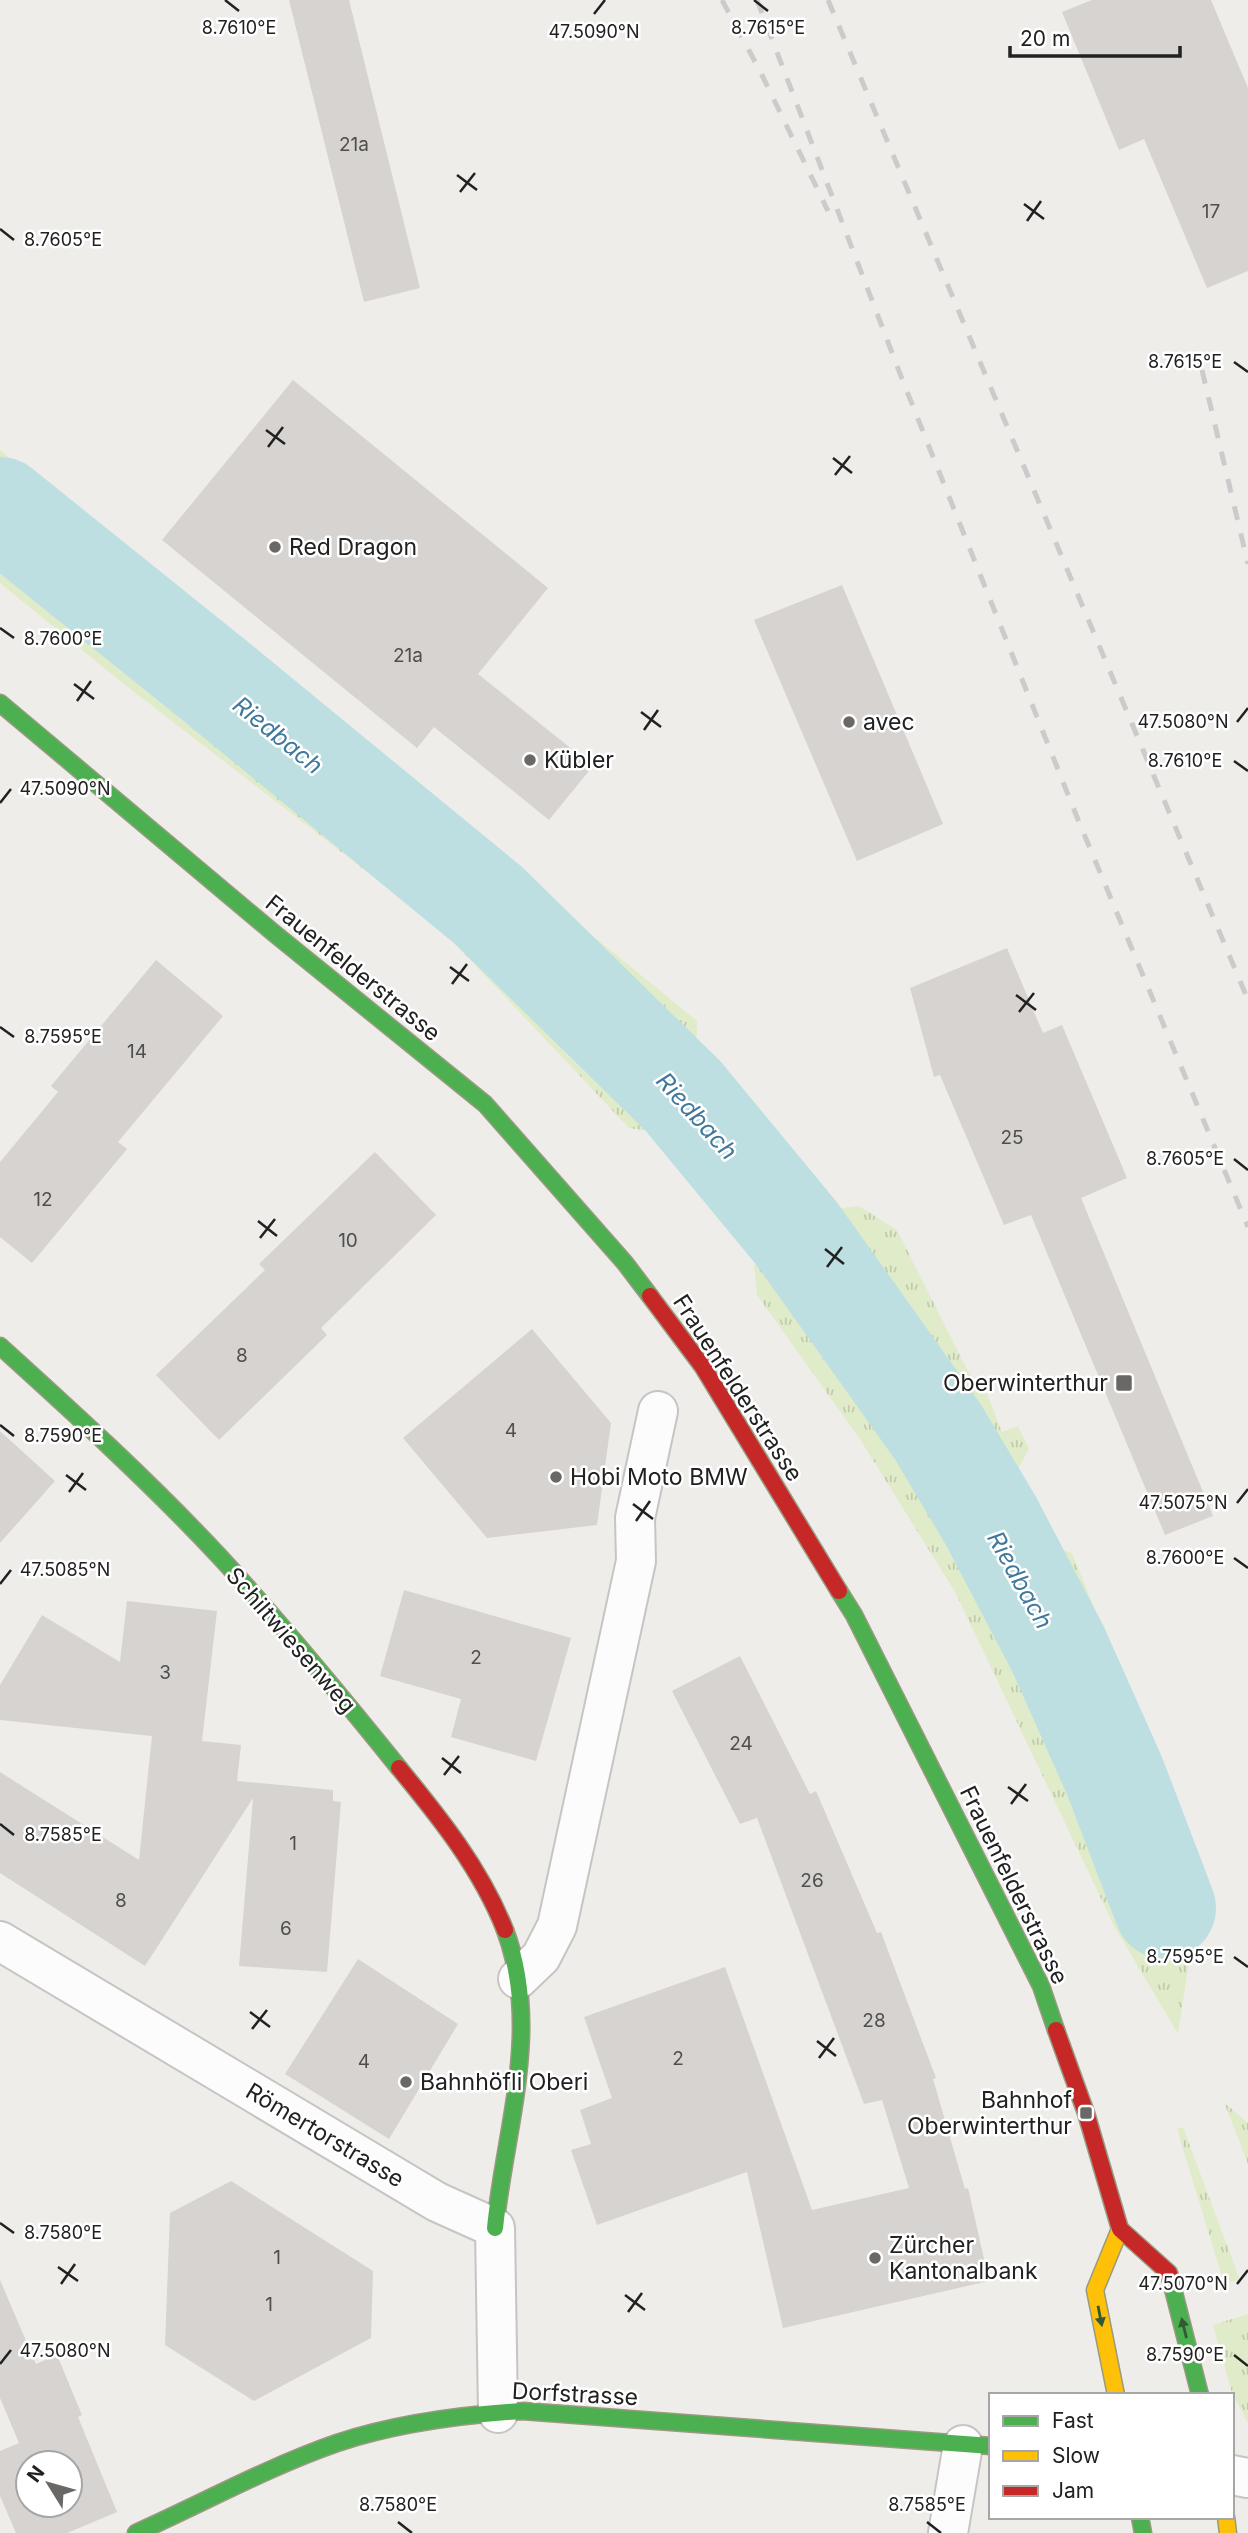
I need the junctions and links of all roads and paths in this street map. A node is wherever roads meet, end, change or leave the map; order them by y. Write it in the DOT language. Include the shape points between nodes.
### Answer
graph roads {
  1 [pos="0,703"];
  2 [pos="0,1346"];
  3 [pos="658,1411"];
  4 [pos="0,1941"];
  5 [pos="518,1979"];
  6 [pos="495,2228"];
  7 [pos="1120,2229"];
  8 [pos="1116,2393"];
  9 [pos="1199,2393"];
  10 [pos="498,2413"];
  11 [pos="977,2446"];
  12 [pos="136,2533"];
  13 [pos="948,2533"];
  1 -- 7 [label="main road, Frauenfelderstrasse" via="485,1104 625,1263 688,1346 854,1615 1041,1986 1086,2113"];
  2 -- 5 [label="main road, Schiltwiesenweg" via="193,1529 315,1665 438,1817 480,1877 505,1930"];
  3 -- 5 [label="street" via="635,1518 636,1561 557,1926 541,1957"];
  4 -- 6 [label="street, Römertorstrasse" via="437,2202"];
  5 -- 6 [label="main road, Schiltwiesenweg" via="521,2060"];
  6 -- 10 [label="street"];
  7 -- 8 [label="main road, one-way" via="1095,2290"];
  9 -- 7 [label="main road, one-way" via="1169,2273"];
  10 -- 11 [label="main road, Dorfstrasse" via="522,2411"];
  10 -- 12 [label="main road, Dorfstrasse" via="393,2428 314,2452"];
  11 -- 13 [label="street"];
}
